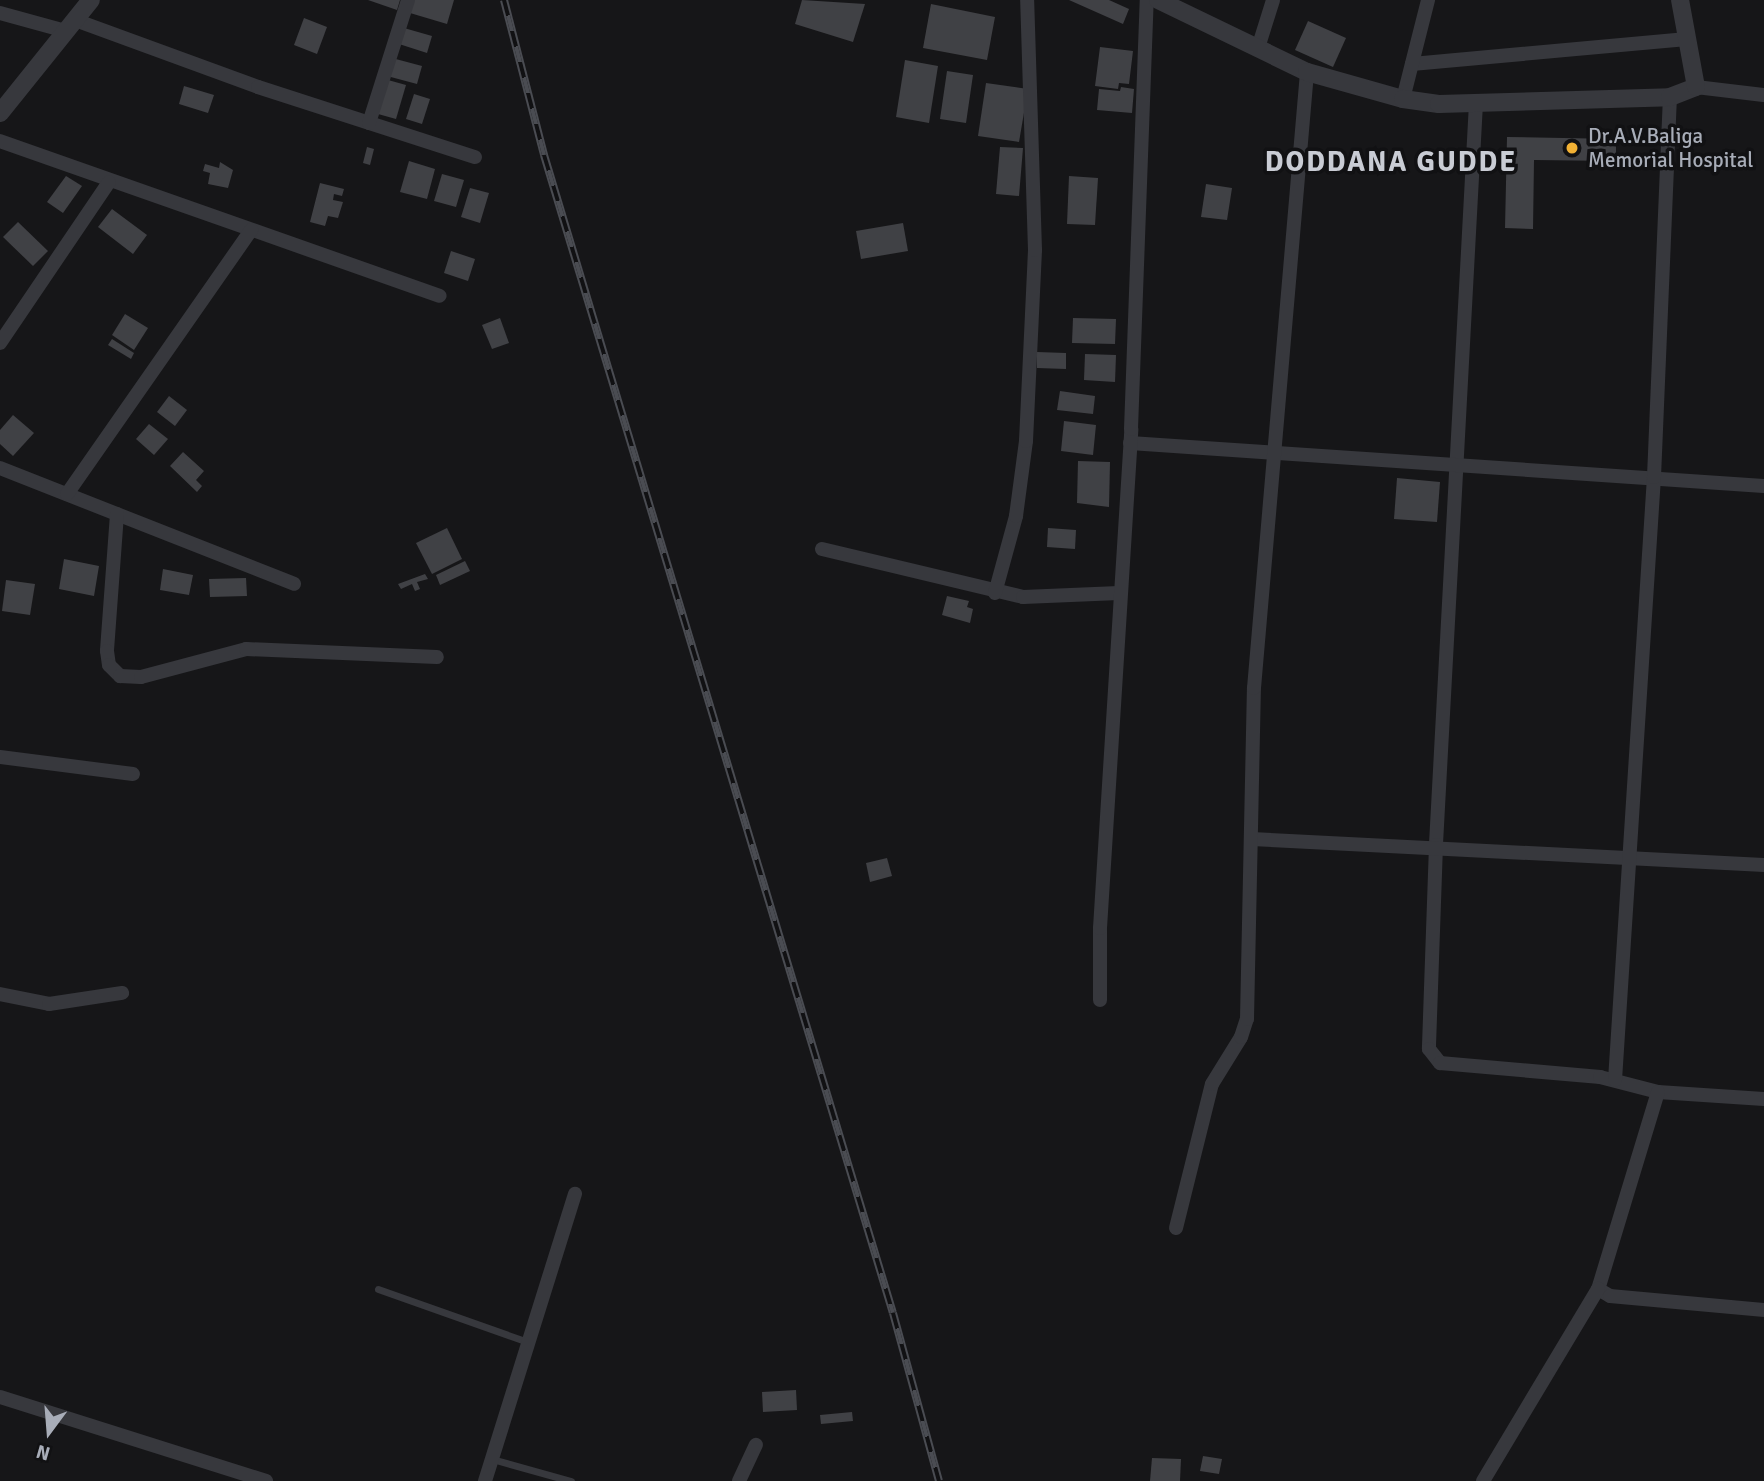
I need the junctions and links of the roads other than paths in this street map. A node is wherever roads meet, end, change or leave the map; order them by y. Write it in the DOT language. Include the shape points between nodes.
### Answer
graph roads {
  1 [pos="91,0"];
  2 [pos="408,0"];
  3 [pos="1027,0"];
  4 [pos="1147,0"];
  5 [pos="1158,0"];
  6 [pos="1273,0"];
  7 [pos="1428,0"];
  8 [pos="1680,0"];
  9 [pos="1186,6"];
  10 [pos="0,13"];
  11 [pos="71,25"];
  12 [pos="1687,39"];
  13 [pos="1258,48"];
  14 [pos="1412,64"];
  15 [pos="1307,72"];
  16 [pos="1696,87"];
  17 [pos="1764,95"];
  18 [pos="1670,97"];
  19 [pos="1403,99"];
  20 [pos="1476,103"];
  21 [pos="0,113"];
  22 [pos="369,123"];
  23 [pos="0,141"];
  24 [pos="475,157"];
  25 [pos="109,182"];
  26 [pos="251,230"];
  27 [pos="439,296"];
  28 [pos="0,343"];
  29 [pos="1130,443"];
  30 [pos="1272,453"];
  31 [pos="1460,466"];
  32 [pos="0,468"];
  33 [pos="1654,477"];
  34 [pos="1764,486"];
  35 [pos="66,494"];
  36 [pos="117,514"];
  37 [pos="822,549"];
  38 [pos="294,584"];
  39 [pos="995,593"];
  40 [pos="1119,593"];
  41 [pos="437,657"];
  42 [pos="0,757"];
  43 [pos="133,774"];
  44 [pos="1252,839"];
  45 [pos="1436,845"];
  46 [pos="1632,859"];
  47 [pos="1764,865"];
  48 [pos="122,993"];
  49 [pos="0,994"];
  50 [pos="1100,1000"];
  51 [pos="1615,1080"];
  52 [pos="1658,1092"];
  53 [pos="1764,1099"];
  54 [pos="575,1194"];
  55 [pos="1176,1228"];
  56 [pos="378,1289"];
  57 [pos="1598,1289"];
  58 [pos="1764,1310"];
  59 [pos="528,1342"];
  60 [pos="0,1397"];
  61 [pos="756,1445"];
  62 [pos="492,1458"];
  63 [pos="266,1481"];
  64 [pos="485,1481"];
  65 [pos="571,1481"];
  66 [pos="739,1481"];
  67 [pos="1483,1481"];
  1 -- 11 [label="street"];
  2 -- 22 [label="street"];
  3 -- 39 [label="street" via="1035,250 1026,441 1021,493"];
  4 -- 29 [label="street"];
  5 -- 9 [label="street"];
  6 -- 13 [label="street"];
  7 -- 14 [label="street"];
  8 -- 12 [label="street"];
  9 -- 13 [label="street"];
  10 -- 11 [label="street"];
  11 -- 21 [label="street"];
  11 -- 22 [label="street"];
  12 -- 14 [label="street"];
  12 -- 16 [label="street"];
  13 -- 15 [label="street"];
  14 -- 19 [label="street"];
  15 -- 19 [label="street"];
  15 -- 30 [label="street"];
  16 -- 17 [label="street"];
  16 -- 18 [label="street"];
  18 -- 20 [label="street"];
  18 -- 33 [label="street"];
  19 -- 20 [label="street"];
  20 -- 31 [label="street"];
  22 -- 24 [label="street"];
  23 -- 25 [label="street"];
  25 -- 26 [label="street"];
  25 -- 28 [label="street"];
  26 -- 27 [label="street"];
  26 -- 35 [label="street"];
  29 -- 30 [label="street"];
  29 -- 40 [label="street"];
  30 -- 31 [label="street"];
  30 -- 44 [label="street" via="1254,688"];
  31 -- 33 [label="street"];
  31 -- 45 [label="street"];
  32 -- 35 [label="street"];
  33 -- 34 [label="street"];
  33 -- 46 [label="street"];
  35 -- 36 [label="street"];
  36 -- 38 [label="street"];
  36 -- 41 [label="street" via="107,651 109,664 120,676 141,677 246,649"];
  37 -- 39 [label="street"];
  39 -- 40 [label="street" via="1023,597"];
  40 -- 50 [label="street"];
  42 -- 43 [label="street"];
  44 -- 45 [label="street"];
  44 -- 55 [label="street" via="1247,1018 1241,1038 1212,1084"];
  45 -- 46 [label="street"];
  45 -- 51 [label="street" via="1432,1057 1440,1063"];
  46 -- 47 [label="street"];
  46 -- 51 [label="street"];
  48 -- 49 [label="street" via="49,1004"];
  51 -- 52 [label="street"];
  52 -- 53 [label="street"];
  52 -- 57 [label="street"];
  54 -- 59 [label="street"];
  56 -- 59 [label="lane"];
  57 -- 58 [label="street" via="1610,1296"];
  57 -- 67 [label="street"];
  59 -- 62 [label="street"];
  60 -- 63 [label="street"];
  61 -- 66 [label="street"];
  62 -- 64 [label="street"];
  62 -- 65 [label="lane"];
}
